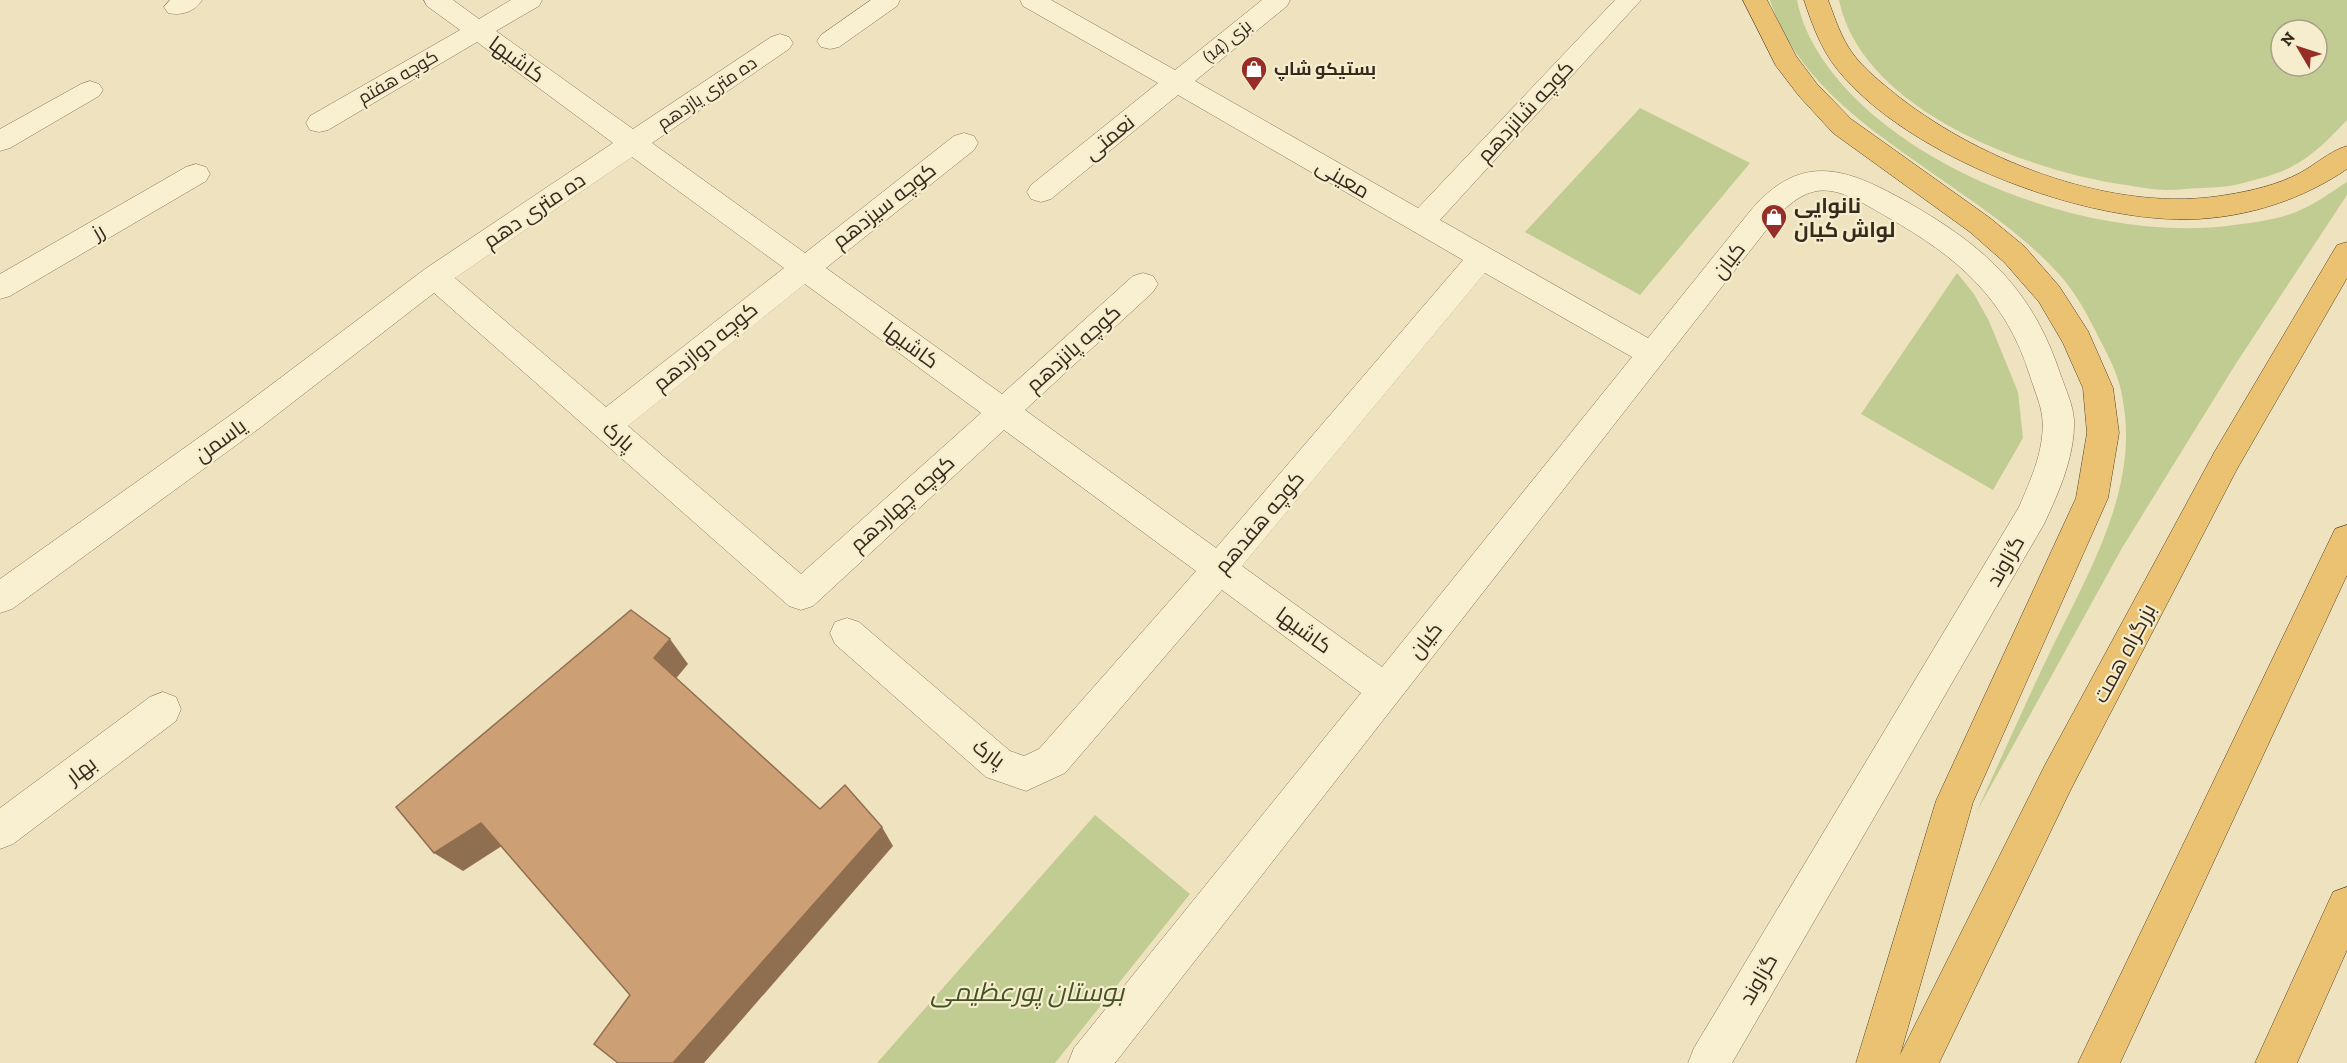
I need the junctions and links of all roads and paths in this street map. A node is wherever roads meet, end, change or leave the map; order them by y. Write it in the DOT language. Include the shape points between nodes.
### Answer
graph roads {
  1 [pos="436,0"];
  2 [pos="530,0"];
  3 [pos="888,0"];
  4 [pos="1032,0"];
  5 [pos="1278,0"];
  6 [pos="1629,0"];
  7 [pos="1755,0"];
  8 [pos="1816,0"];
  9 [pos="478,31"];
  10 [pos="830,41"];
  11 [pos="780,43"];
  12 [pos="1176,82"];
  13 [pos="90,90"];
  14 [pos="319,123"];
  15 [pos="0,141"];
  16 [pos="633,143"];
  17 [pos="964,143"];
  18 [pos="2347,156"];
  19 [pos="195,174"];
  20 [pos="1041,192"];
  21 [pos="1761,217"];
  22 [pos="1421,223"];
  23 [pos="2347,253"];
  24 [pos="1482,257"];
  25 [pos="804,267"];
  26 [pos="435,277"];
  27 [pos="1143,284"];
  28 [pos="0,288"];
  29 [pos="1653,356"];
  30 [pos="1002,411"];
  31 [pos="606,425"];
  32 [pos="2347,539"];
  33 [pos="1219,569"];
  34 [pos="801,596"];
  35 [pos="0,598"];
  36 [pos="847,633"];
  37 [pos="1386,690"];
  38 [pos="163,709"];
  39 [pos="1026,774"];
  40 [pos="0,831"];
  41 [pos="2347,906"];
  42 [pos="1089,1063"];
  43 [pos="1709,1063"];
  44 [pos="1877,1063"];
  45 [pos="1917,1063"];
  46 [pos="2099,1063"];
  47 [pos="2276,1063"];
  1 -- 9 [label="street, کاشیها"];
  2 -- 9 [label="street, کوچه هفتم"];
  3 -- 10 [label="street"];
  4 -- 12 [label="street, معینی"];
  5 -- 12 [label="street, بزی (14)"];
  6 -- 22 [label="street, کوچه شانزدهم"];
  7 -- 44 [label="highway" via="1785,60 1842,126 2014,254 2049,294 2077,339 2098,388 2103,433 2092,498 1955,801"];
  8 -- 18 [label="highway" via="1825,30 1843,60 1902,115 2000,168 2055,188 2123,203 2182,210 2242,203 2298,185"];
  9 -- 14 [label="street, کوچه هفتم"];
  9 -- 16 [label="street, کاشیها"];
  11 -- 16 [label="street, ده متری یازدهم"];
  12 -- 20 [label="street, نعمتی"];
  12 -- 22 [label="street, معینی"];
  13 -- 15 [label="street"];
  16 -- 25 [label="street, کاشیها"];
  16 -- 26 [label="street, ده متری دهم"];
  17 -- 25 [label="street, کوچه سیزدهم"];
  19 -- 28 [label="street, رز"];
  21 -- 29 [label="street, کیان"];
  21 -- 43 [label="street, گزاوند" via="1774,201 1822,180 1855,186 1922,224 1973,260 2001,289 2024,324 2043,367 2058,418 2052,465 2032,514"];
  22 -- 24 [label="street, معینی"];
  23 -- 45 [label="highway, بزرگراه همت" via="2209,492 2058,777"];
  24 -- 29 [label="street, معینی"];
  24 -- 33 [label="street, کوچه هفدهم"];
  25 -- 30 [label="street, کاشیها"];
  25 -- 31 [label="street, کوچه دوازدهم"];
  26 -- 31 [label="street, پارک"];
  26 -- 35 [label="street, یاسمن" via="250,418"];
  27 -- 30 [label="street, کوچه پانزدهم"];
  29 -- 37 [label="street, کیان"];
  30 -- 33 [label="street, کاشیها"];
  30 -- 34 [label="street, کوچه چهاردهم"];
  31 -- 34 [label="street, پارک"];
  32 -- 46 [label="highway"];
  33 -- 37 [label="street, کاشیها"];
  33 -- 39 [label="street, کوچه هفدهم" via="1052,761"];
  36 -- 39 [label="street, پارک" via="999,765"];
  37 -- 42 [label="street, کیان"];
  38 -- 40 [label="street, بهار"];
  41 -- 47 [label="highway"];
}
